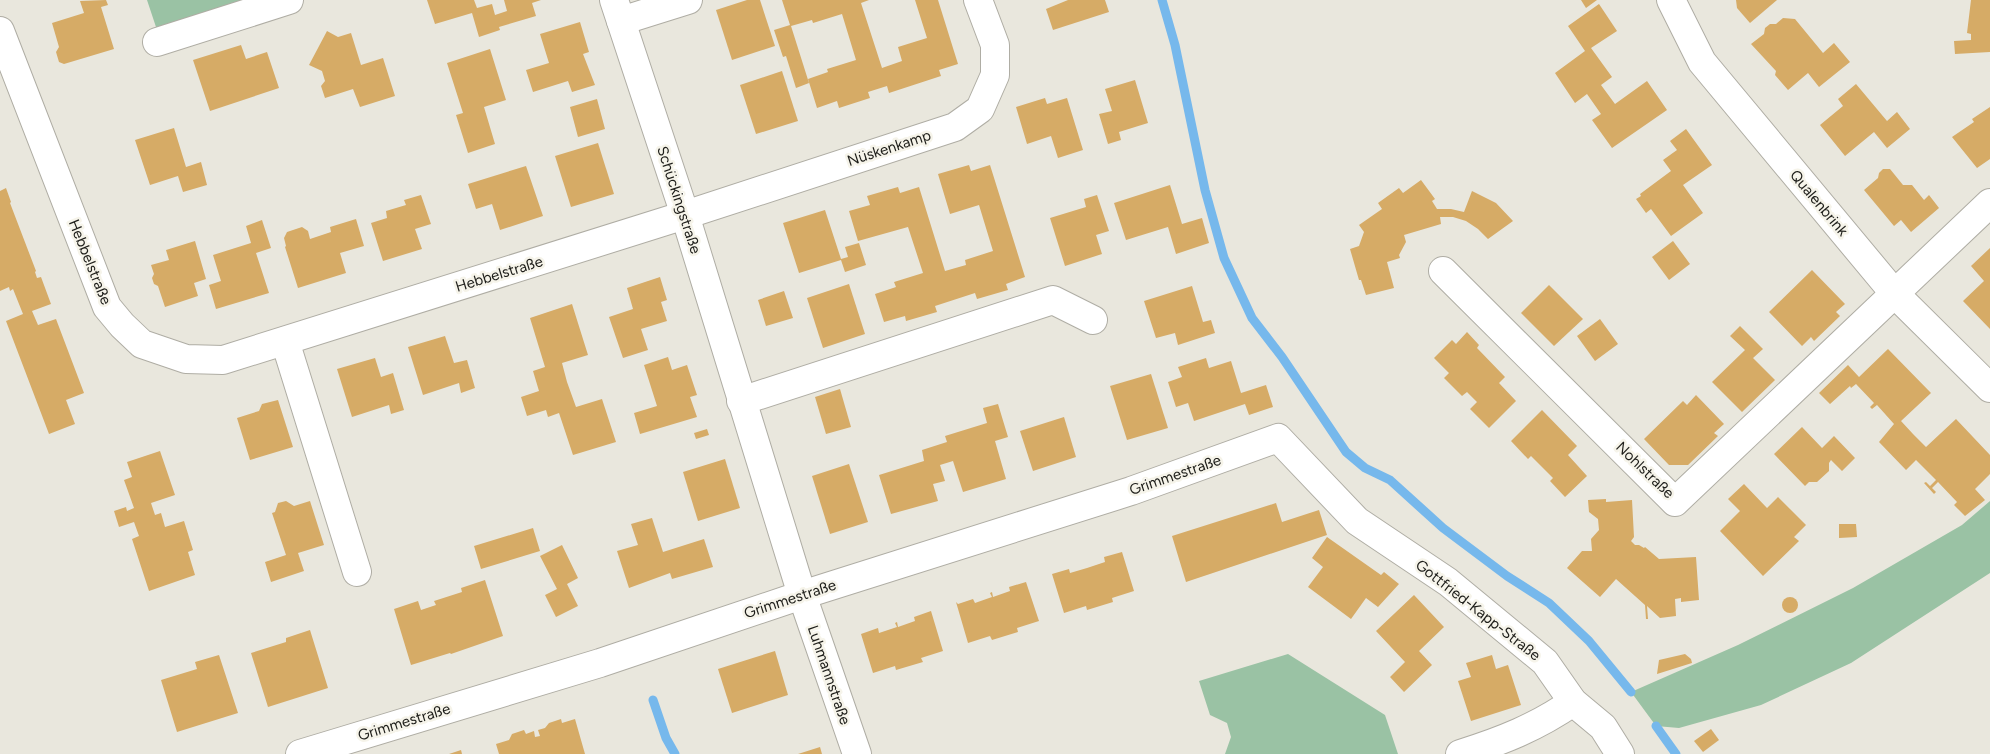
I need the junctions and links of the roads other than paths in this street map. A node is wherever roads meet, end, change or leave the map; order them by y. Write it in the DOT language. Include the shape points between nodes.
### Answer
graph roads {
  1 [pos="289,0"];
  2 [pos="688,0"];
  3 [pos="978,0"];
  4 [pos="1672,0"];
  5 [pos="618,10"];
  6 [pos="0,31"];
  7 [pos="157,42"];
  8 [pos="1990,203"];
  9 [pos="685,216"];
  10 [pos="1443,271"];
  11 [pos="1894,294"];
  12 [pos="1093,320"];
  13 [pos="285,341"];
  14 [pos="1990,388"];
  15 [pos="741,401"];
  16 [pos="1278,438"];
  17 [pos="356,572"];
  18 [pos="802,595"];
  19 [pos="1573,702"];
  20 [pos="300,754"];
  21 [pos="857,754"];
  22 [pos="1460,754"];
  23 [pos="1620,754"];
  1 -- 7 [label="street"];
  2 -- 5 [label="street"];
  3 -- 9 [label="street, Nüskenkamp" via="995,45 995,76 980,109 956,127"];
  4 -- 11 [label="street, Qualenbrink" via="1702,62"];
  5 -- 9 [label="street, Schückingstraße"];
  6 -- 13 [label="street, Hebbelstraße" via="107,307 122,325 142,344 186,359 223,360"];
  8 -- 11 [label="street"];
  9 -- 13 [label="street, Hebbelstraße"];
  9 -- 15 [label="street, Schückingstraße"];
  10 -- 11 [label="street, Nohlstraße" via="1675,502"];
  11 -- 14 [label="street, Qualenbrink"];
  12 -- 15 [label="street" via="1053,300"];
  13 -- 17 [label="street"];
  15 -- 18 [label="street, Schückingstraße"];
  16 -- 18 [label="street, Grimmestraße" via="1131,491"];
  16 -- 19 [label="street, Gottfried-Kapp-Straße" via="1358,521 1448,582 1545,662"];
  18 -- 20 [label="street, Grimmestraße" via="600,663"];
  18 -- 21 [label="street, Luhmannstraße"];
  19 -- 22 [label="street" via="1549,719 1501,741"];
  19 -- 23 [label="street, Gottfried-Kapp-Straße" via="1603,727"];
}
